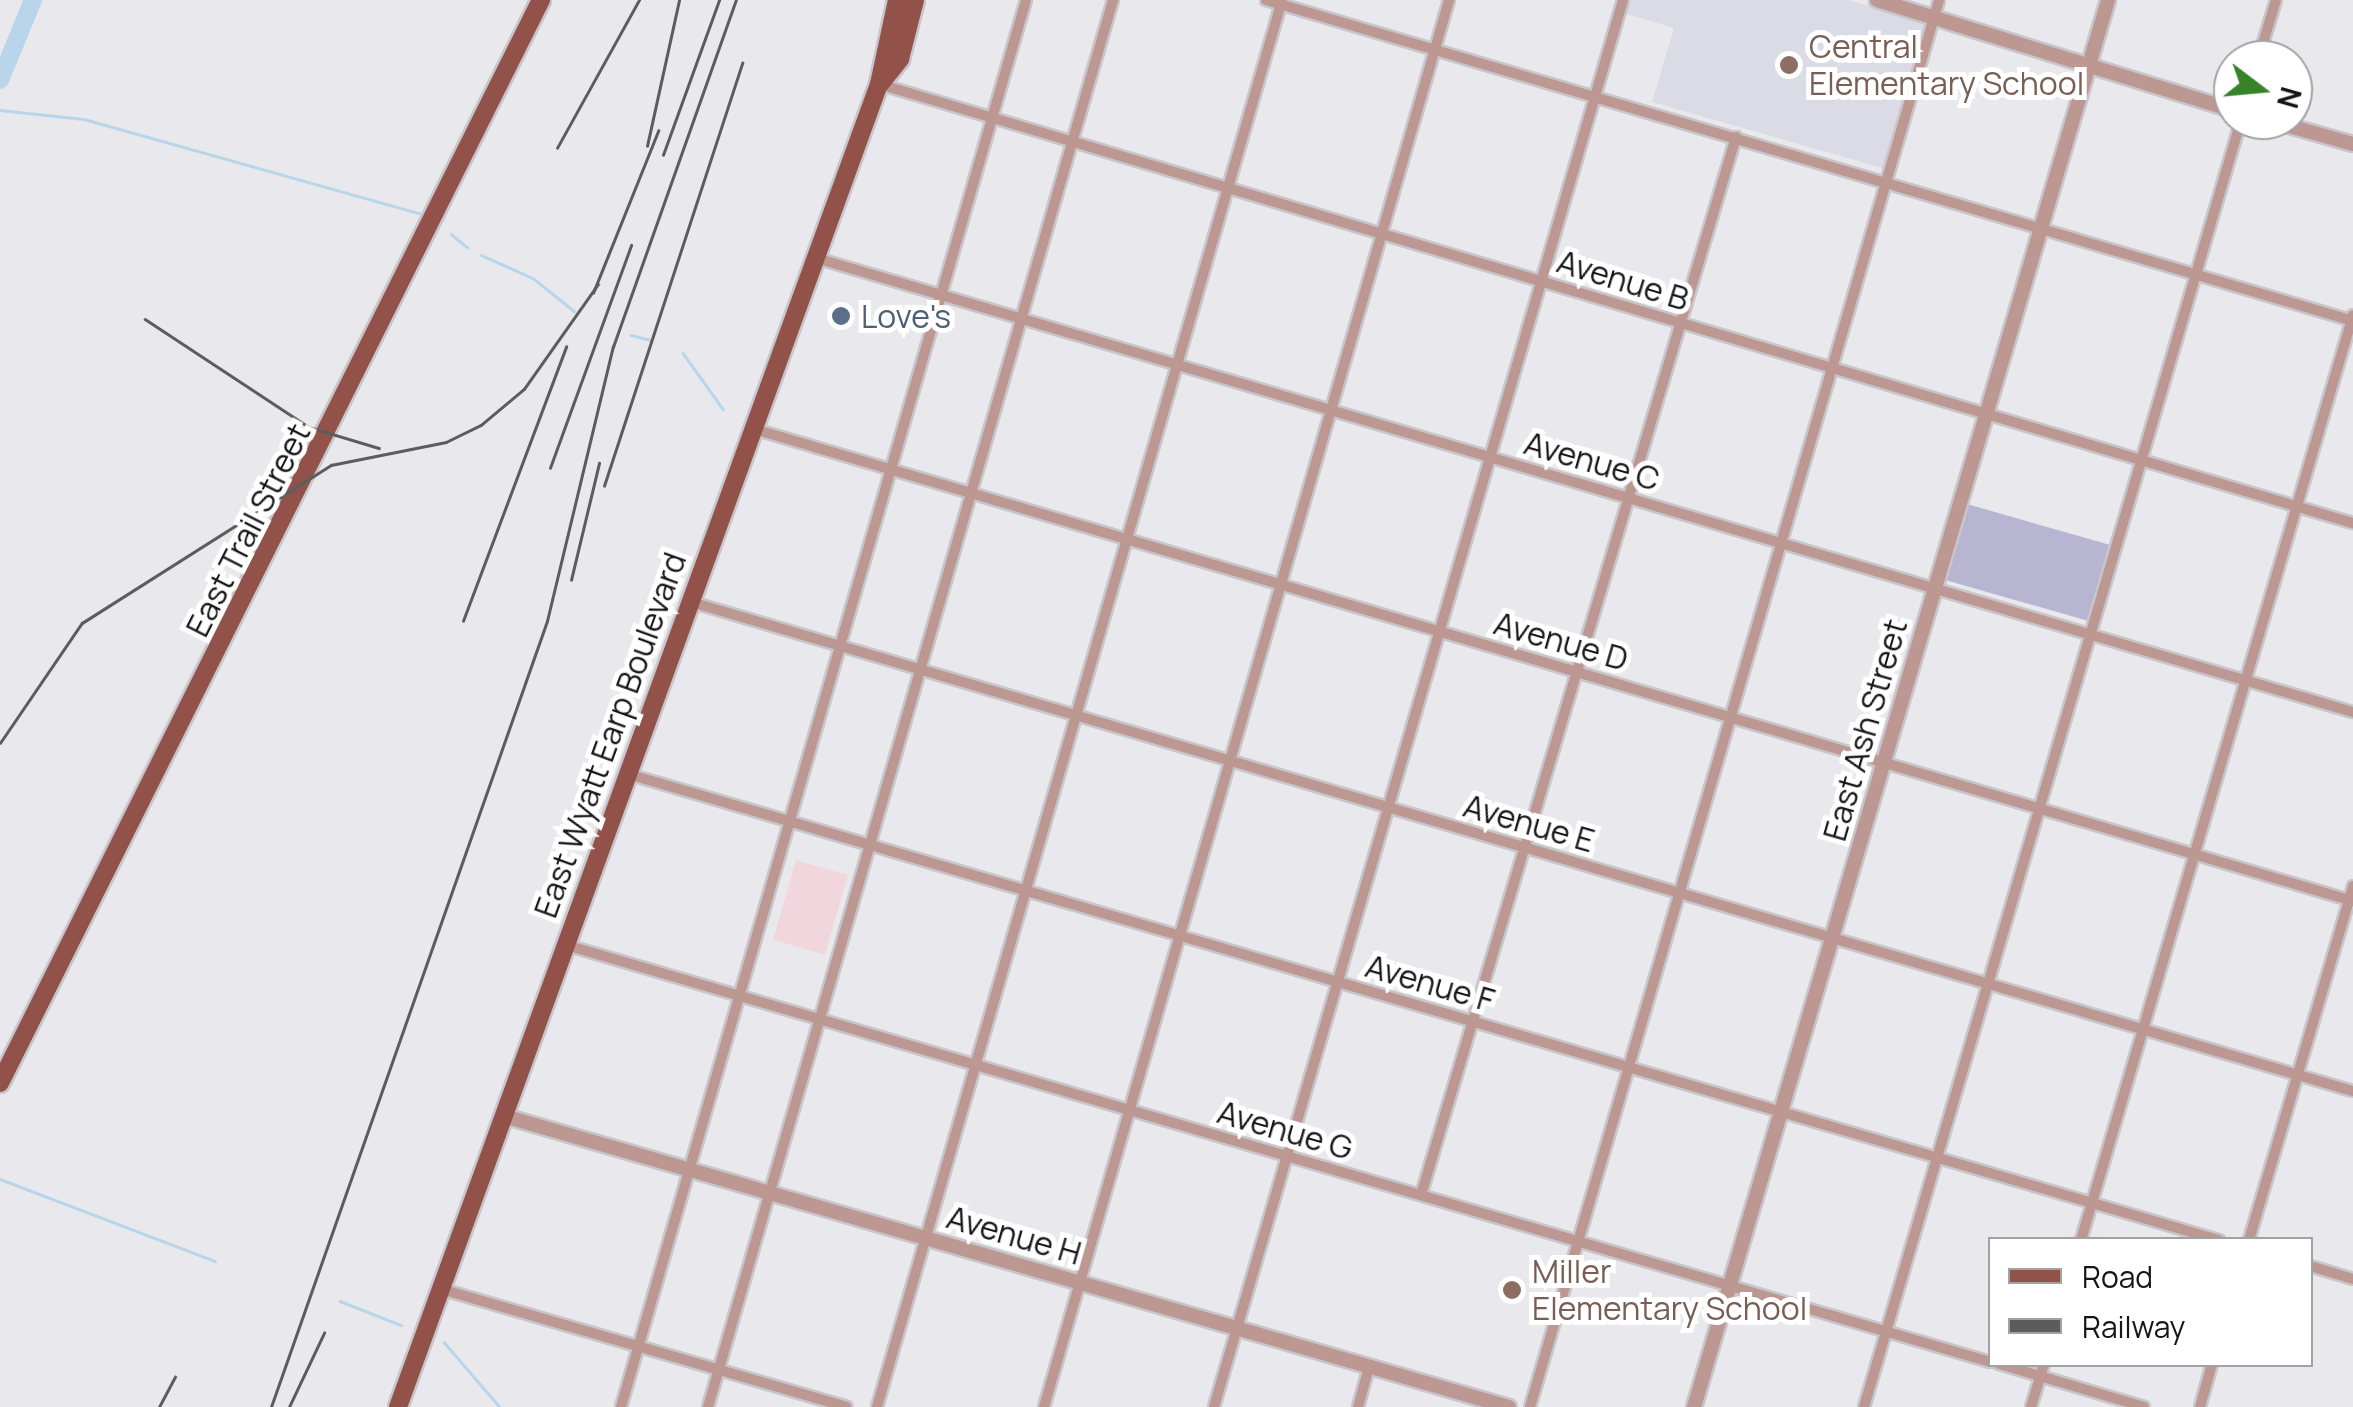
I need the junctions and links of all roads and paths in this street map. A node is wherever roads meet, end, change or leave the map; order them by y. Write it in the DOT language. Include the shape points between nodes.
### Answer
graph roads {
  1 [pos="541,0"];
  2 [pos="897,0"];
  3 [pos="915,0"];
  4 [pos="1026,0"];
  5 [pos="1114,0"];
  6 [pos="1266,0"];
  7 [pos="1450,0"];
  8 [pos="1623,0"];
  9 [pos="1878,0"];
  10 [pos="1939,0"];
  11 [pos="2108,0"];
  12 [pos="2276,0"];
  13 [pos="1281,2"];
  14 [pos="1934,18"];
  15 [pos="2264,40"];
  16 [pos="1435,49"];
  17 [pos="2087,68"];
  18 [pos="879,84"];
  19 [pos="1595,96"];
  20 [pos="2213,104"];
  21 [pos="993,118"];
  22 [pos="2313,133"];
  23 [pos="1736,137"];
  24 [pos="2235,140"];
  25 [pos="1072,142"];
  26 [pos="2353,144"];
  27 [pos="1886,181"];
  28 [pos="1228,188"];
  29 [pos="2040,228"];
  30 [pos="1382,234"];
  31 [pos="816,258"];
  32 [pos="2196,272"];
  33 [pos="1542,281"];
  34 [pos="941,296"];
  35 [pos="1021,319"];
  36 [pos="2352,319"];
  37 [pos="1681,323"];
  38 [pos="1177,365"];
  39 [pos="1832,368"];
  40 [pos="1331,410"];
  41 [pos="1986,413"];
  42 [pos="754,429"];
  43 [pos="1490,457"];
  44 [pos="2141,460"];
  45 [pos="890,469"];
  46 [pos="971,493"];
  47 [pos="1628,498"];
  48 [pos="2296,506"];
  49 [pos="2353,522"];
  50 [pos="1126,539"];
  51 [pos="1781,543"];
  52 [pos="1281,584"];
  53 [pos="1935,588"];
  54 [pos="691,602"];
  55 [pos="1440,631"];
  56 [pos="2090,634"];
  57 [pos="840,643"];
  58 [pos="923,666"];
  59 [pos="1577,672"];
  60 [pos="2245,680"];
  61 [pos="2353,712"];
  62 [pos="1076,716"];
  63 [pos="1730,717"];
  64 [pos="1230,761"];
  65 [pos="1884,762"];
  66 [pos="628,774"];
  67 [pos="1388,807"];
  68 [pos="2040,808"];
  69 [pos="790,819"];
  70 [pos="870,842"];
  71 [pos="1524,847"];
  72 [pos="2194,854"];
  73 [pos="2353,886"];
  74 [pos="1026,890"];
  75 [pos="1680,893"];
  76 [pos="2351,900"];
  77 [pos="1180,935"];
  78 [pos="1832,938"];
  79 [pos="566,945"];
  80 [pos="1338,982"];
  81 [pos="1988,984"];
  82 [pos="740,991"];
  83 [pos="822,1017"];
  84 [pos="1472,1021"];
  85 [pos="2143,1029"];
  86 [pos="975,1065"];
  87 [pos="1629,1067"];
  88 [pos="2298,1074"];
  89 [pos="0,1083"];
  90 [pos="2353,1090"];
  91 [pos="1129,1110"];
  92 [pos="1781,1112"];
  93 [pos="504,1116"];
  94 [pos="1287,1156"];
  95 [pos="1937,1157"];
  96 [pos="689,1170"];
  97 [pos="769,1193"];
  98 [pos="1421,1195"];
  99 [pos="2092,1202"];
  100 [pos="2082,1237"];
  101 [pos="2208,1237"];
  102 [pos="2250,1237"];
  103 [pos="925,1238"];
  104 [pos="1578,1242"];
  105 [pos="2313,1267"];
  106 [pos="2353,1279"];
  107 [pos="1080,1283"];
  108 [pos="1730,1286"];
  109 [pos="441,1289"];
  110 [pos="1237,1328"];
  111 [pos="1886,1332"];
  112 [pos="638,1346"];
  113 [pos="1988,1361"];
  114 [pos="1369,1367"];
  115 [pos="2008,1367"];
  116 [pos="2043,1367"];
  117 [pos="2211,1367"];
  118 [pos="718,1370"];
  119 [pos="2040,1377"];
  120 [pos="398,1407"];
  121 [pos="621,1407"];
  122 [pos="708,1407"];
  123 [pos="846,1407"];
  124 [pos="876,1407"];
  125 [pos="1044,1407"];
  126 [pos="1214,1407"];
  127 [pos="1358,1407"];
  128 [pos="1509,1407"];
  129 [pos="1530,1407"];
  130 [pos="1694,1407"];
  131 [pos="1864,1407"];
  132 [pos="2031,1407"];
  133 [pos="2144,1407"];
  134 [pos="2200,1407"];
  1 -- 89 [label="main road, East Trail Street"];
  2 -- 18 [label="main road, East Wyatt Earp Boulevard"];
  3 -- 18 [label="main road, East Wyatt Earp Boulevard" via="900,59"];
  4 -- 21 [label="street"];
  5 -- 25 [label="street"];
  6 -- 13 [label="street"];
  7 -- 16 [label="street"];
  8 -- 19 [label="street"];
  9 -- 14 [label="street"];
  10 -- 14 [label="street"];
  11 -- 17 [label="street, East Ash Street"];
  12 -- 15 [label="street"];
  13 -- 16 [label="street"];
  13 -- 28 [label="street"];
  14 -- 17 [label="street"];
  14 -- 27 [label="street"];
  16 -- 19 [label="street"];
  16 -- 30 [label="street"];
  17 -- 20 [label="street"];
  17 -- 29 [label="street, East Ash Street"];
  18 -- 21 [label="street, Avenue B"];
  18 -- 31 [label="main road, East Wyatt Earp Boulevard"];
  19 -- 23 [label="street"];
  19 -- 33 [label="street"];
  21 -- 25 [label="street, Avenue B"];
  21 -- 34 [label="street"];
  22 -- 26 [label="street"];
  23 -- 27 [label="street"];
  23 -- 37 [label="street"];
  24 -- 32 [label="street"];
  25 -- 28 [label="street, Avenue B"];
  25 -- 35 [label="street"];
  27 -- 29 [label="street"];
  27 -- 39 [label="street"];
  28 -- 30 [label="street, Avenue B"];
  28 -- 38 [label="street"];
  29 -- 32 [label="street"];
  29 -- 41 [label="street, East Ash Street"];
  30 -- 33 [label="street, Avenue B"];
  30 -- 40 [label="street"];
  31 -- 34 [label="street, Avenue C"];
  31 -- 42 [label="main road, East Wyatt Earp Boulevard"];
  32 -- 36 [label="street"];
  32 -- 44 [label="street"];
  33 -- 37 [label="street, Avenue B"];
  33 -- 43 [label="street"];
  34 -- 35 [label="street, Avenue C"];
  34 -- 45 [label="street"];
  35 -- 38 [label="street, Avenue C"];
  35 -- 46 [label="street"];
  36 -- 48 [label="street"];
  37 -- 39 [label="street, Avenue B"];
  37 -- 47 [label="street"];
  38 -- 40 [label="street, Avenue C"];
  38 -- 50 [label="street"];
  39 -- 41 [label="street, Avenue B"];
  39 -- 51 [label="street"];
  40 -- 43 [label="street, Avenue C"];
  40 -- 52 [label="street"];
  41 -- 44 [label="street, Avenue B"];
  41 -- 53 [label="street, East Ash Street"];
  42 -- 45 [label="street, Avenue D"];
  42 -- 54 [label="main road, East Wyatt Earp Boulevard"];
  43 -- 47 [label="street, Avenue C"];
  43 -- 55 [label="street"];
  44 -- 48 [label="street, Avenue B"];
  44 -- 56 [label="street"];
  45 -- 46 [label="street, Avenue D"];
  45 -- 57 [label="street"];
  46 -- 50 [label="street, Avenue D"];
  46 -- 58 [label="street"];
  47 -- 51 [label="street, Avenue C"];
  47 -- 59 [label="street"];
  48 -- 49 [label="street, Avenue B"];
  48 -- 60 [label="street"];
  50 -- 52 [label="street, Avenue D"];
  50 -- 62 [label="street"];
  51 -- 53 [label="street, Avenue C"];
  51 -- 63 [label="street"];
  52 -- 55 [label="street, Avenue D"];
  52 -- 64 [label="street"];
  53 -- 56 [label="street, Avenue C"];
  53 -- 65 [label="street, East Ash Street"];
  54 -- 57 [label="street, Avenue E"];
  54 -- 66 [label="main road, East Wyatt Earp Boulevard"];
  55 -- 59 [label="street, Avenue D"];
  55 -- 67 [label="street"];
  56 -- 60 [label="street, Avenue C"];
  56 -- 68 [label="street"];
  57 -- 58 [label="street, Avenue E"];
  57 -- 69 [label="street"];
  58 -- 62 [label="street, Avenue E"];
  58 -- 70 [label="street"];
  59 -- 63 [label="street, Avenue D"];
  59 -- 71 [label="street"];
  60 -- 61 [label="street, Avenue C"];
  60 -- 72 [label="street"];
  62 -- 64 [label="street, Avenue E"];
  62 -- 74 [label="street"];
  63 -- 65 [label="street, Avenue D"];
  63 -- 75 [label="street"];
  64 -- 67 [label="street, Avenue E"];
  64 -- 77 [label="street"];
  65 -- 68 [label="street, Avenue D"];
  65 -- 78 [label="street, East Ash Street"];
  66 -- 69 [label="street, Avenue F"];
  66 -- 79 [label="main road, East Wyatt Earp Boulevard"];
  67 -- 71 [label="street, Avenue E"];
  67 -- 80 [label="street"];
  68 -- 72 [label="street, Avenue D"];
  68 -- 81 [label="street"];
  69 -- 70 [label="street, Avenue F"];
  69 -- 82 [label="street"];
  70 -- 74 [label="street, Avenue F"];
  70 -- 83 [label="street"];
  71 -- 75 [label="street, Avenue E"];
  71 -- 84 [label="street"];
  72 -- 76 [label="street, Avenue D"];
  72 -- 85 [label="street"];
  73 -- 76 [label="street"];
  74 -- 77 [label="street, Avenue F"];
  74 -- 86 [label="street"];
  75 -- 78 [label="street, Avenue E"];
  75 -- 87 [label="street"];
  76 -- 88 [label="street"];
  77 -- 80 [label="street, Avenue F"];
  77 -- 91 [label="street"];
  78 -- 81 [label="street, Avenue E"];
  78 -- 92 [label="street, East Ash Street"];
  79 -- 82 [label="street, Avenue G"];
  79 -- 93 [label="main road, East Wyatt Earp Boulevard"];
  80 -- 84 [label="street, Avenue F"];
  80 -- 94 [label="street"];
  81 -- 85 [label="street, Avenue E"];
  81 -- 95 [label="street"];
  82 -- 83 [label="street, Avenue G"];
  82 -- 96 [label="street"];
  83 -- 86 [label="street, Avenue G"];
  83 -- 97 [label="street"];
  84 -- 87 [label="street, Avenue F"];
  84 -- 98 [label="street"];
  85 -- 88 [label="street, Avenue E"];
  85 -- 99 [label="street"];
  86 -- 91 [label="street, Avenue G"];
  86 -- 103 [label="street"];
  87 -- 92 [label="street, Avenue F"];
  87 -- 104 [label="street"];
  88 -- 90 [label="street, Avenue E"];
  88 -- 102 [label="street"];
  91 -- 94 [label="street, Avenue G"];
  91 -- 107 [label="street"];
  92 -- 95 [label="street, Avenue F"];
  92 -- 108 [label="street, East Ash Street"];
  93 -- 96 [label="street, Avenue H"];
  93 -- 109 [label="main road, East Wyatt Earp Boulevard"];
  94 -- 98 [label="street, Avenue G"];
  94 -- 110 [label="street"];
  95 -- 99 [label="street, Avenue F"];
  95 -- 111 [label="street"];
  96 -- 97 [label="street, Avenue H"];
  96 -- 112 [label="street"];
  97 -- 103 [label="street, Avenue H"];
  97 -- 118 [label="street"];
  98 -- 104 [label="street, Avenue G"];
  99 -- 100 [label="street"];
  99 -- 101 [label="street, Avenue F"];
  103 -- 107 [label="street, Avenue H"];
  103 -- 124 [label="street"];
  104 -- 108 [label="street, Avenue G"];
  104 -- 129 [label="street"];
  105 -- 106 [label="street"];
  107 -- 110 [label="street, Avenue H"];
  107 -- 125 [label="street"];
  108 -- 111 [label="street, Avenue G"];
  108 -- 130 [label="street, East Ash Street"];
  109 -- 112 [label="street"];
  109 -- 120 [label="main road, East Wyatt Earp Boulevard"];
  110 -- 114 [label="street, Avenue H"];
  110 -- 126 [label="street"];
  111 -- 113 [label="street, Avenue G"];
  111 -- 131 [label="street"];
  112 -- 118 [label="street"];
  112 -- 121 [label="street"];
  114 -- 127 [label="street"];
  114 -- 128 [label="street, Avenue H"];
  115 -- 119 [label="street"];
  116 -- 119 [label="street"];
  117 -- 134 [label="street"];
  118 -- 122 [label="street"];
  118 -- 123 [label="street"];
  119 -- 132 [label="street"];
  119 -- 133 [label="street"];
}
